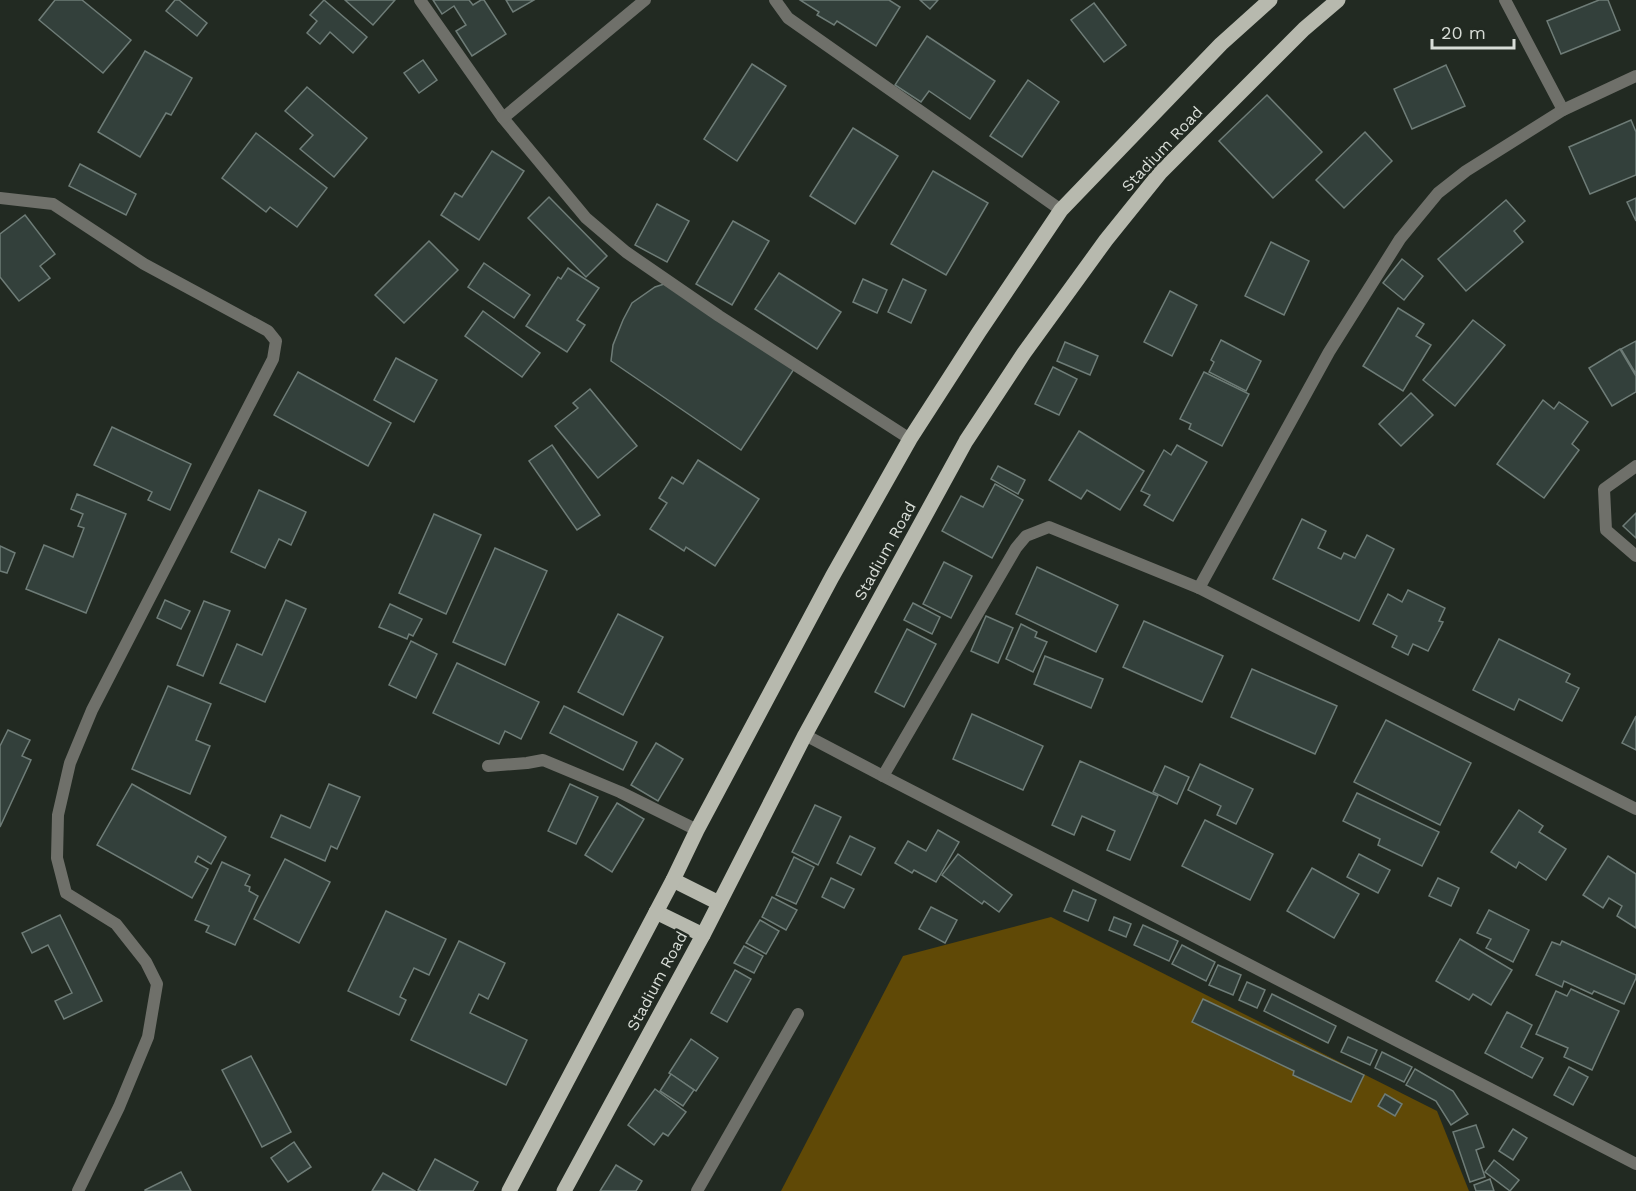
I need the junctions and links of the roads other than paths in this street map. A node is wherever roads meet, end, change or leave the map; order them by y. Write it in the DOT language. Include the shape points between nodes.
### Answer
graph roads {
  1 [pos="420,0"];
  2 [pos="645,0"];
  3 [pos="775,0"];
  4 [pos="1269,0"];
  5 [pos="1338,0"];
  6 [pos="1505,0"];
  7 [pos="1636,76"];
  8 [pos="1563,110"];
  9 [pos="503,118"];
  10 [pos="0,198"];
  11 [pos="1061,210"];
  12 [pos="910,439"];
  13 [pos="1636,466"];
  14 [pos="1636,556"];
  15 [pos="1199,588"];
  16 [pos="805,735"];
  17 [pos="488,766"];
  18 [pos="883,776"];
  19 [pos="1636,809"];
  20 [pos="697,830"];
  21 [pos="673,879"];
  22 [pos="719,903"];
  23 [pos="656,912"];
  24 [pos="703,935"];
  25 [pos="798,1014"];
  26 [pos="1636,1164"];
  27 [pos="78,1191"];
  28 [pos="508,1191"];
  29 [pos="564,1191"];
  30 [pos="697,1191"];
  1 -- 9 [label="street"];
  2 -- 9 [label="street"];
  3 -- 11 [label="street" via="788,18"];
  4 -- 11 [label="main road, Stadium Road" via="1221,44"];
  5 -- 16 [label="main road, Stadium Road" via="1304,29 1160,174 1106,240 1024,353 966,441"];
  6 -- 8 [label="street"];
  7 -- 8 [label="street"];
  8 -- 15 [label="street" via="1438,193 1400,239 1329,352"];
  9 -- 12 [label="street" via="586,218 626,252"];
  10 -- 27 [label="street" via="53,204 144,264 268,331 276,341 273,359 92,710 70,763 58,815 57,858 66,892 116,924 146,962 157,984 148,1037"];
  11 -- 12 [label="main road, Stadium Road"];
  12 -- 20 [label="main road, Stadium Road"];
  13 -- 14 [label="street" via="1604,489 1606,530"];
  15 -- 18 [label="street" via="1048,527 1026,536"];
  15 -- 19 [label="street"];
  16 -- 18 [label="street"];
  16 -- 22 [label="main road, Stadium Road"];
  17 -- 20 [label="street" via="543,760"];
  18 -- 26 [label="street"];
  20 -- 21 [label="main road, Stadium Road"];
  21 -- 22 [label="main road"];
  21 -- 23 [label="main road, Stadium Road"];
  22 -- 24 [label="main road, Stadium Road"];
  23 -- 24 [label="main road"];
  23 -- 28 [label="main road, Stadium Road"];
  24 -- 29 [label="main road, Stadium Road"];
  25 -- 30 [label="street"];
}
